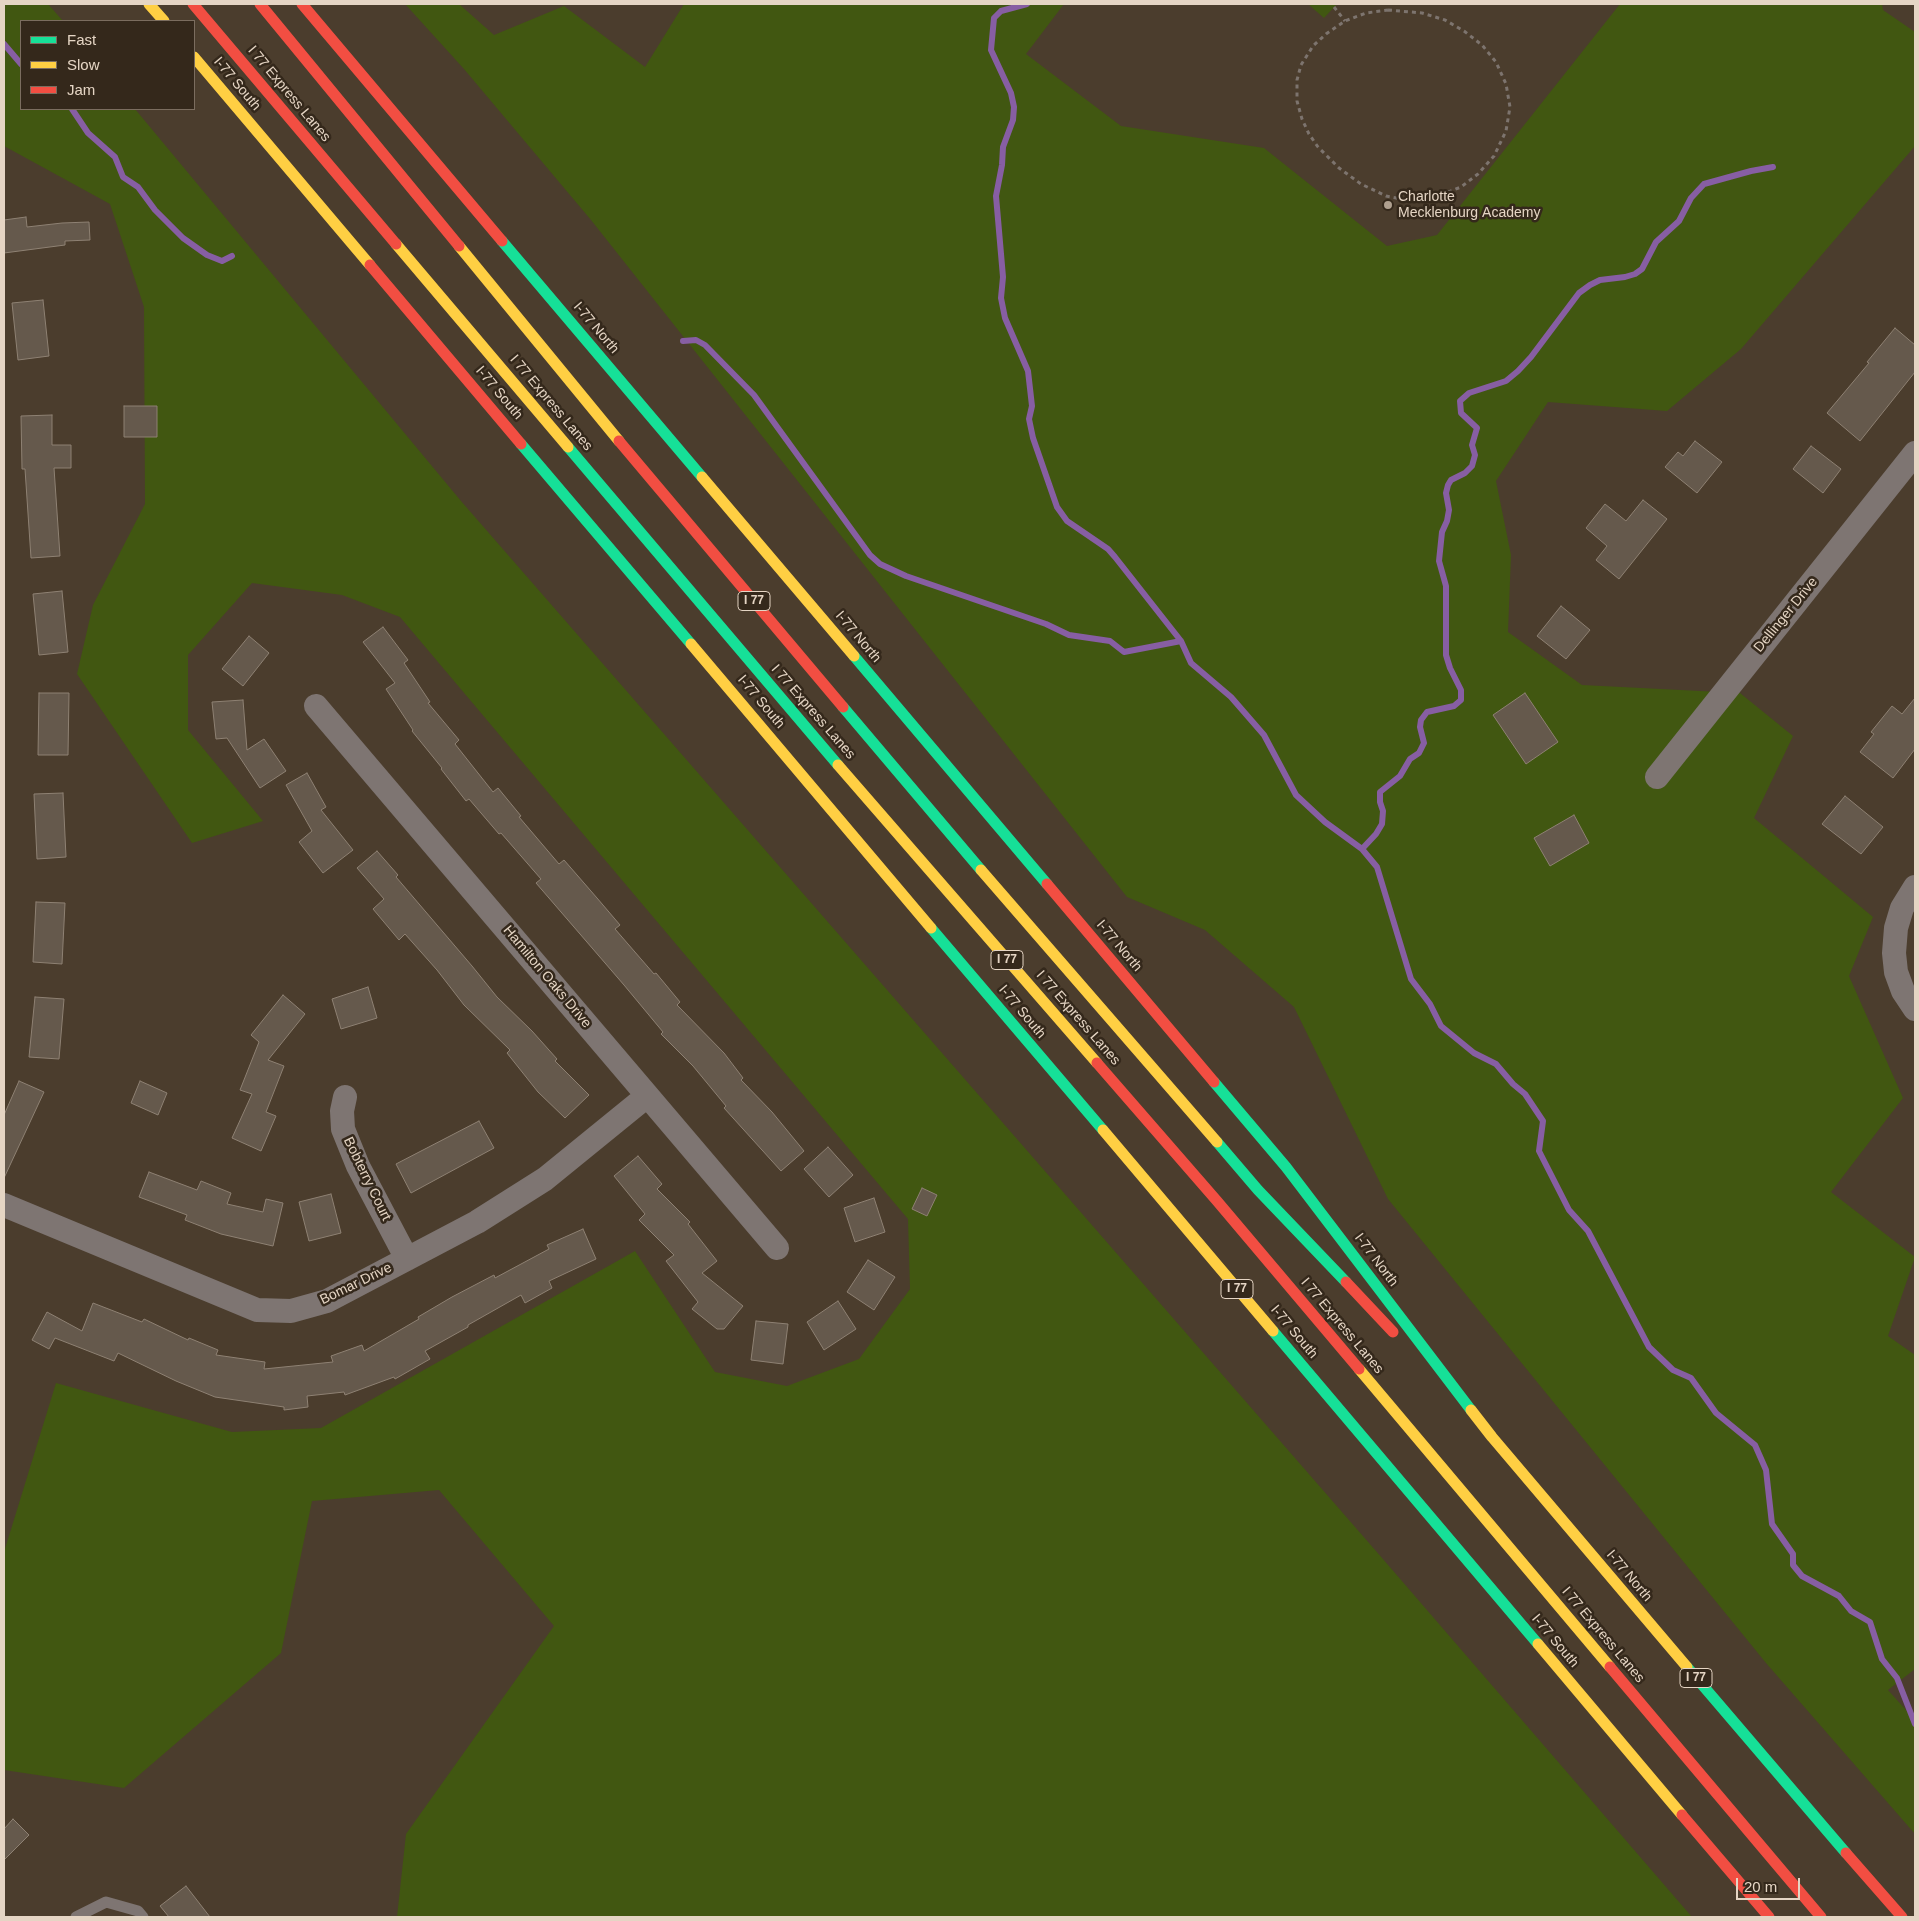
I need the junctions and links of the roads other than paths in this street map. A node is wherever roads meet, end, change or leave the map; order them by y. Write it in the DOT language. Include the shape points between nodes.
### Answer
graph roads {
  1 [pos="149,4"];
  2 [pos="193,4"];
  3 [pos="260,4"];
  4 [pos="302,4"];
  5 [pos="163,20"];
  6 [pos="195,58"];
  7 [pos="1915,453"];
  8 [pos="316,706"];
  9 [pos="1657,777"];
  10 [pos="1915,887"];
  11 [pos="1915,1009"];
  12 [pos="647,1096"];
  13 [pos="345,1097"];
  14 [pos="4,1205"];
  15 [pos="778,1248"];
  16 [pos="407,1259"];
  17 [pos="1398,1338"];
  18 [pos="1418,1359"];
  19 [pos="1492,1437"];
  20 [pos="76,1917"];
  21 [pos="143,1917"];
  22 [pos="1769,1917"];
  23 [pos="1821,1917"];
  24 [pos="1902,1917"];
  1 -- 5 [label="highway"];
  2 -- 23 [label="highway, I 77 Express Lanes / I 77" via="807,730 1236,1224"];
  3 -- 17 [label="highway, I 77 Express Lanes / I 77" via="629,454 972,859 1258,1190"];
  4 -- 19 [label="highway, I-77 North / I 77" via="1286,1167"];
  6 -- 22 [label="highway, I-77 South / I 77"];
  7 -- 9 [label="street, Dellinger Drive"];
  8 -- 12 [label="street, Hamilton Oaks Drive"];
  10 -- 11 [label="street" via="1902,908 1894,953 1903,991"];
  12 -- 15 [label="street, Hamilton Oaks Drive"];
  12 -- 16 [label="street, Bomar Drive" via="545,1179 477,1222"];
  13 -- 16 [label="street, Bobterry Court" via="342,1111 344,1129 358,1166"];
  14 -- 16 [label="street, Bomar Drive" via="257,1310 291,1312 327,1301"];
  18 -- 19 [label="highway, I 77"];
  19 -- 24 [label="highway, I-77 North / I 77"];
  20 -- 21 [label="lane" via="106,1902 138,1911"];
}
